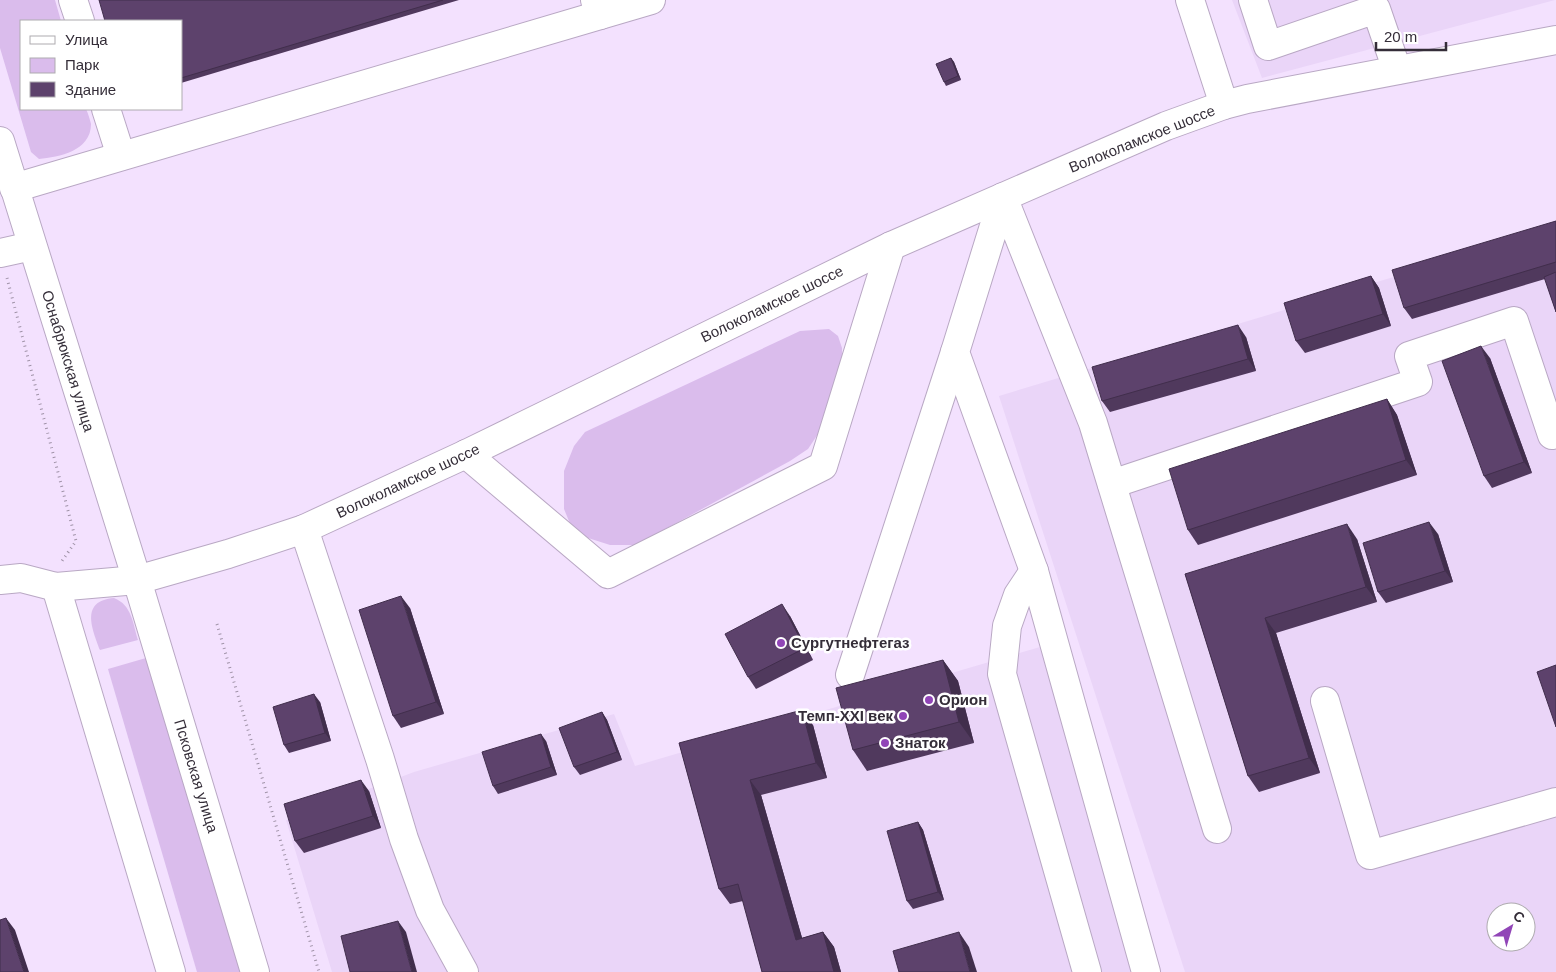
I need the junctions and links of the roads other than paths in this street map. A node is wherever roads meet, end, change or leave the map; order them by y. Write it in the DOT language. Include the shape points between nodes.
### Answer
graph roads {
  1 [pos="74,0"];
  2 [pos="651,0"];
  3 [pos="1190,0"];
  4 [pos="1253,0"];
  5 [pos="1374,5"];
  6 [pos="598,8"];
  7 [pos="80,20"];
  8 [pos="1556,40"];
  9 [pos="1397,70"];
  10 [pos="1224,105"];
  11 [pos="106,110"];
  12 [pos="0,141"];
  13 [pos="121,156"];
  14 [pos="14,188"];
  15 [pos="1003,197"];
  16 [pos="32,246"];
  17 [pos="891,246"];
  18 [pos="0,253"];
  19 [pos="955,352"];
  20 [pos="1552,435"];
  21 [pos="466,454"];
  22 [pos="1112,484"];
  23 [pos="304,529"];
  24 [pos="1034,571"];
  25 [pos="57,576"];
  26 [pos="0,580"];
  27 [pos="136,580"];
  28 [pos="850,675"];
  29 [pos="1325,701"];
  30 [pos="1556,802"];
  31 [pos="1217,829"];
  32 [pos="171,972"];
  33 [pos="256,972"];
  34 [pos="464,972"];
  35 [pos="1087,972"];
  36 [pos="1146,972"];
  1 -- 7 [label="main road"];
  2 -- 6 [label="main road"];
  3 -- 10 [label="main road"];
  4 -- 5 [label="main road" via="1268,46"];
  5 -- 9 [label="main road"];
  6 -- 13 [label="main road"];
  8 -- 9 [label="main road, Волоколамское шоссе"];
  9 -- 10 [label="main road, Волоколамское шоссе"];
  10 -- 15 [label="main road, Волоколамское шоссе" via="1166,126"];
  11 -- 13 [label="main road"];
  12 -- 14 [label="main road, Оснабрюкская улица"];
  13 -- 14 [label="main road"];
  14 -- 16 [label="main road, Оснабрюкская улица"];
  15 -- 17 [label="main road, Волоколамское шоссе"];
  15 -- 19 [label="main road"];
  15 -- 22 [label="main road" via="1093,422"];
  16 -- 18 [label="main road"];
  16 -- 27 [label="main road, Оснабрюкская улица"];
  17 -- 21 [label="main road, Волоколамское шоссе"];
  17 -- 21 [label="main road" via="823,466 608,574"];
  19 -- 24 [label="main road"];
  19 -- 28 [label="main road"];
  20 -- 22 [label="main road" via="1514,321 1409,356 1418,382"];
  21 -- 23 [label="main road, Волоколамское шоссе"];
  22 -- 31 [label="main road"];
  23 -- 27 [label="main road, Волоколамское шоссе"];
  23 -- 34 [label="main road" via="407,848 430,910"];
  24 -- 35 [label="main road" via="1018,595 1008,626 1002,674"];
  24 -- 36 [label="main road"];
  25 -- 26 [label="main road, Волоколамское шоссе"];
  25 -- 27 [label="main road, Волоколамское шоссе"];
  25 -- 32 [label="main road"];
  27 -- 33 [label="main road, Псковская улица"];
  29 -- 30 [label="main road" via="1370,855"];
}
